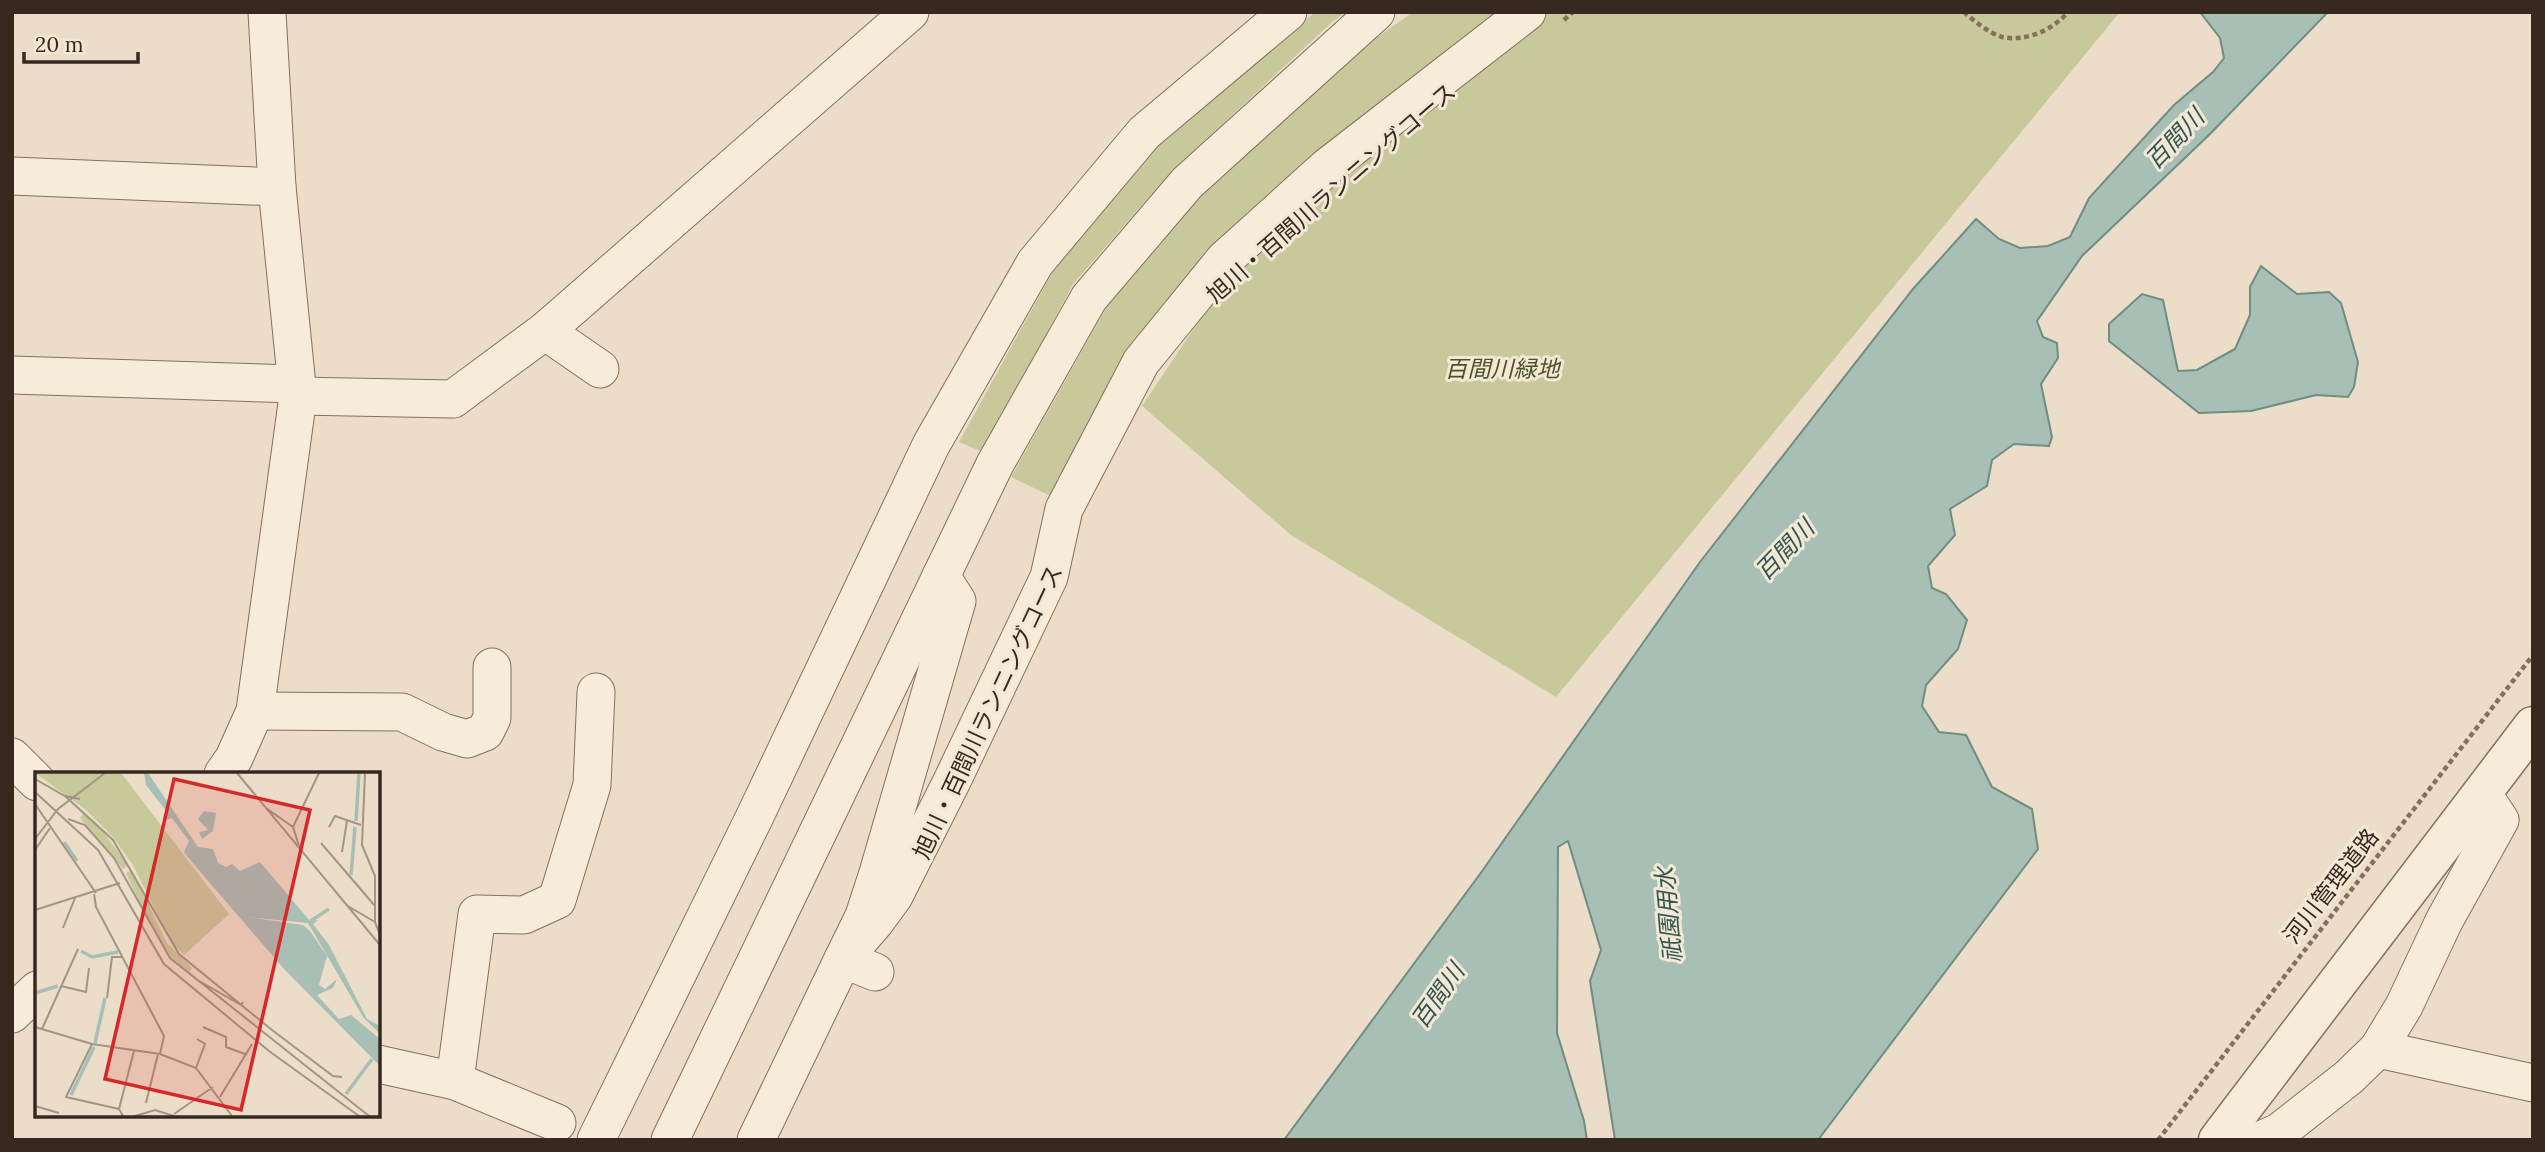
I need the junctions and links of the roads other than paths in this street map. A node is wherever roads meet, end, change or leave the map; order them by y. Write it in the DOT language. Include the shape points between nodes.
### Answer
graph roads {
  1 [pos="267,12"];
  2 [pos="910,12"];
  3 [pos="1288,12"];
  4 [pos="1376,12"];
  5 [pos="1527,12"];
  6 [pos="12,176"];
  7 [pos="277,187"];
  8 [pos="545,331"];
  9 [pos="600,369"];
  10 [pos="12,375"];
  11 [pos="297,390"];
  12 [pos="941,576"];
  13 [pos="492,667"];
  14 [pos="596,692"];
  15 [pos="255,711"];
  16 [pos="2533,726"];
  17 [pos="12,757"];
  18 [pos="224,772"];
  19 [pos="35,780"];
  20 [pos="2482,793"];
  21 [pos="859,965"];
  22 [pos="35,992"];
  23 [pos="12,1014"];
  24 [pos="2378,1049"];
  25 [pos="380,1064"];
  26 [pos="455,1081"];
  27 [pos="2533,1083"];
  28 [pos="557,1123"];
  29 [pos="596,1140"];
  30 [pos="670,1140"];
  31 [pos="757,1140"];
  32 [pos="2218,1140"];
  33 [pos="2261,1140"];
  1 -- 7 [label="street"];
  2 -- 8 [label="street"];
  3 -- 29 [label="street" via="1144,133 1035,264 931,445"];
  4 -- 12 [label="street" via="1188,183 1090,298 995,464"];
  5 -- 21 [label="street" via="1327,167 1234,250 1141,362 1064,509 1049,577 952,781 894,896 875,922"];
  6 -- 7 [label="street"];
  7 -- 11 [label="street"];
  8 -- 9 [label="street"];
  8 -- 11 [label="street" via="453,399"];
  10 -- 11 [label="street"];
  11 -- 15 [label="street"];
  12 -- 21 [label="street" via="957,601 864,916"];
  12 -- 30 [label="street"];
  13 -- 15 [label="street" via="492,718 485,732 467,739 402,712"];
  14 -- 26 [label="street" via="592,785 557,900 524,915 477,914"];
  15 -- 18 [label="street"];
  16 -- 20 [label="street"];
  17 -- 19 [label="street"];
  20 -- 24 [label="street" via="2500,820"];
  20 -- 32 [label="street"];
  21 -- 31 [label="street"];
  22 -- 23 [label="street"];
  24 -- 27 [label="street"];
  24 -- 33 [label="street" via="2279,1132"];
  25 -- 26 [label="street"];
  26 -- 28 [label="street"];
}
